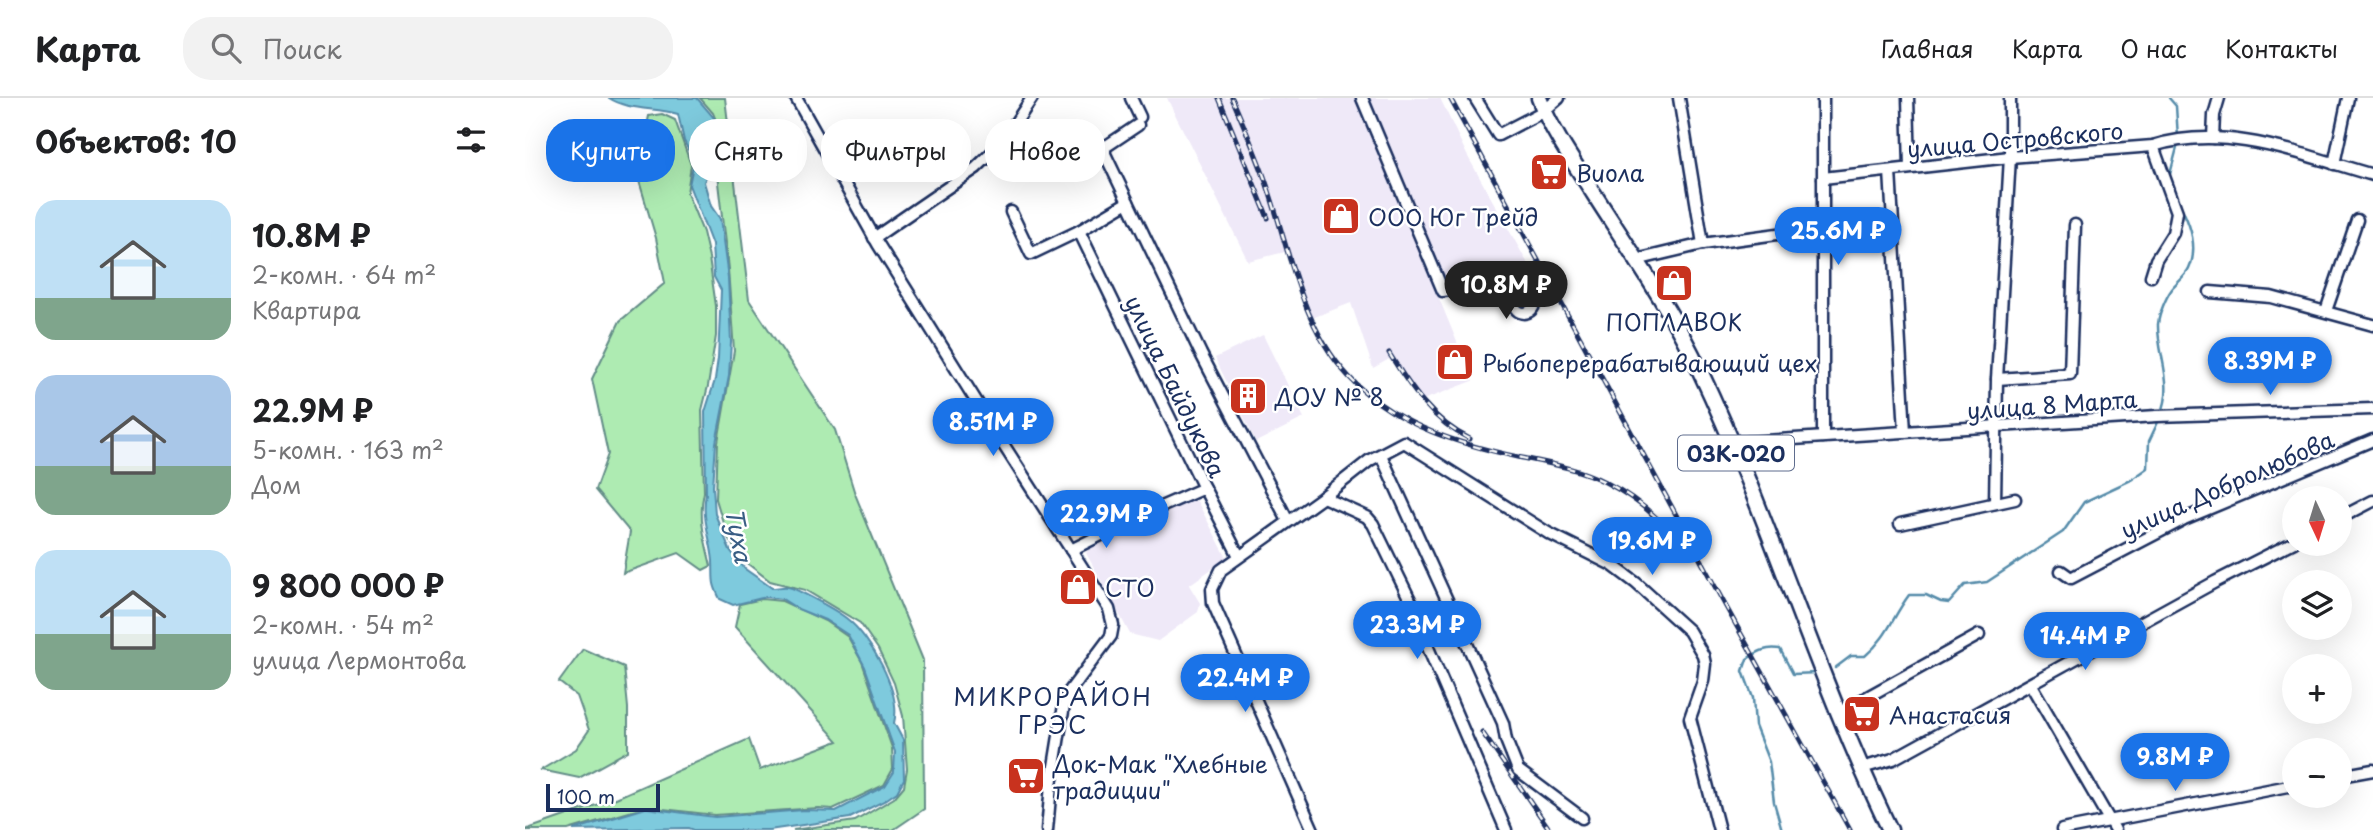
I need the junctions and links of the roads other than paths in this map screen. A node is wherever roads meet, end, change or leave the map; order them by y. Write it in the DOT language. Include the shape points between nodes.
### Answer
graph roads {
  1 [pos="796,98"];
  2 [pos="1032,98"];
  3 [pos="1131,98"];
  4 [pos="1362,98"];
  5 [pos="1475,98"];
  6 [pos="1559,98"];
  7 [pos="1679,98"];
  8 [pos="1822,98"];
  9 [pos="1908,98"];
  10 [pos="2010,98"];
  11 [pos="2219,98"];
  12 [pos="2349,98"];
  13 [pos="1541,105"];
  14 [pos="2213,138"];
  15 [pos="2153,146"];
  16 [pos="2010,157"];
  17 [pos="2334,164"];
  18 [pos="1910,167"];
  19 [pos="1890,171"];
  20 [pos="2373,175"];
  21 [pos="1823,178"];
  22 [pos="1128,202"];
  23 [pos="1011,212"];
  24 [pos="2357,220"];
  25 [pos="2075,225"];
  26 [pos="1822,228"];
  27 [pos="1079,231"];
  28 [pos="874,238"];
  29 [pos="1703,243"];
  30 [pos="1636,260"];
  31 [pos="2151,276"];
  32 [pos="2210,292"];
  33 [pos="1516,297"];
  34 [pos="2326,312"];
  35 [pos="2373,325"];
  36 [pos="1997,379"];
  37 [pos="2373,410"];
  38 [pos="1997,426"];
  39 [pos="1905,432"];
  40 [pos="1823,437"];
  41 [pos="2373,440"];
  42 [pos="1733,446"];
  43 [pos="1381,455"];
  44 [pos="1204,488"];
  45 [pos="1323,497"];
  46 [pos="2015,499"];
  47 [pos="2373,501"];
  48 [pos="1995,503"];
  49 [pos="2352,512"];
  50 [pos="1140,516"];
  51 [pos="1288,521"];
  52 [pos="1127,522"];
  53 [pos="1900,524"];
  54 [pos="2282,548"];
  55 [pos="1071,550"];
  56 [pos="1239,556"];
  57 [pos="2061,571"];
  58 [pos="1979,635"];
  59 [pos="2031,685"];
  60 [pos="1840,712"];
  61 [pos="1863,768"];
  62 [pos="2373,770"];
  63 [pos="2352,774"];
  64 [pos="2282,788"];
  65 [pos="1582,818"];
  66 [pos="2113,826"];
  67 [pos="1047,830"];
  68 [pos="1313,830"];
  69 [pos="1506,830"];
  70 [pos="1719,830"];
  71 [pos="1890,830"];
  72 [pos="2062,830"];
  1 -- 28 [label="street"];
  2 -- 28 [label="street" via="1002,143 976,167"];
  3 -- 22 [label="street" via="1139,121 1105,147"];
  4 -- 33 [label="street" via="1443,291 1491,284"];
  5 -- 13 [label="street" via="1498,135"];
  6 -- 13 [label="street"];
  7 -- 29 [label="street"];
  8 -- 21 [label="street"];
  9 -- 18 [label="street"];
  10 -- 16 [label="street"];
  11 -- 14 [label="street"];
  12 -- 17 [label="street"];
  13 -- 30 [label="main road, 03К-020"];
  14 -- 15 [label="street, улица Островского" via="2171,140"];
  14 -- 17 [label="street, улица Островского" via="2240,139"];
  15 -- 16 [label="street, улица Островского"];
  15 -- 31 [label="street" via="2176,212 2173,233"];
  16 -- 18 [label="street, улица Островского"];
  16 -- 36 [label="street"];
  17 -- 20 [label="street, улица Островского"];
  18 -- 19 [label="street, улица Островского"];
  19 -- 21 [label="street, улица Островского"];
  19 -- 39 [label="street"];
  21 -- 26 [label="street"];
  22 -- 27 [label="street"];
  22 -- 51 [label="street"];
  23 -- 27 [label="street" via="1031,254"];
  24 -- 34 [label="street"];
  25 -- 36 [label="street" via="2070,374"];
  26 -- 29 [label="street"];
  26 -- 40 [label="street"];
  27 -- 44 [label="street, улица Байдукова"];
  28 -- 55 [label="street"];
  29 -- 30 [label="street"];
  30 -- 42 [label="main road, 03К-020" via="1675,322"];
  32 -- 34 [label="street" via="2271,297"];
  34 -- 35 [label="street"];
  36 -- 38 [label="street"];
  37 -- 38 [label="street, улица 8 Марта"];
  38 -- 39 [label="street, улица 8 Марта"];
  38 -- 48 [label="street"];
  39 -- 40 [label="street, улица 8 Марта"];
  40 -- 42 [label="street, улица 8 Марта"];
  41 -- 57 [label="street, улица Добролюбова" via="2185,519 2071,578"];
  42 -- 60 [label="main road, 03К-020"];
  43 -- 45 [label="street"];
  43 -- 65 [label="street" via="1503,723 1518,770"];
  43 -- 70 [label="street" via="1404,442 1549,533 1612,565 1689,631 1705,664 1690,718"];
  44 -- 50 [label="street"];
  44 -- 56 [label="street, улица Байдукова"];
  45 -- 51 [label="street"];
  45 -- 69 [label="street" via="1373,524 1413,606"];
  46 -- 48 [label="street"];
  47 -- 49 [label="street"];
  48 -- 53 [label="street"];
  51 -- 56 [label="street"];
  52 -- 55 [label="street"];
  54 -- 59 [label="street"];
  55 -- 67 [label="street" via="1109,609 1113,625 1111,636 1064,705"];
  56 -- 68 [label="street" via="1221,570 1212,589 1213,604"];
  58 -- 60 [label="street"];
  59 -- 61 [label="street" via="1893,759"];
  59 -- 66 [label="street"];
  60 -- 61 [label="main road, 03К-020"];
  61 -- 71 [label="main road, 03К-020"];
  62 -- 63 [label="street"];
  64 -- 66 [label="street"];
  66 -- 72 [label="street"];
}
